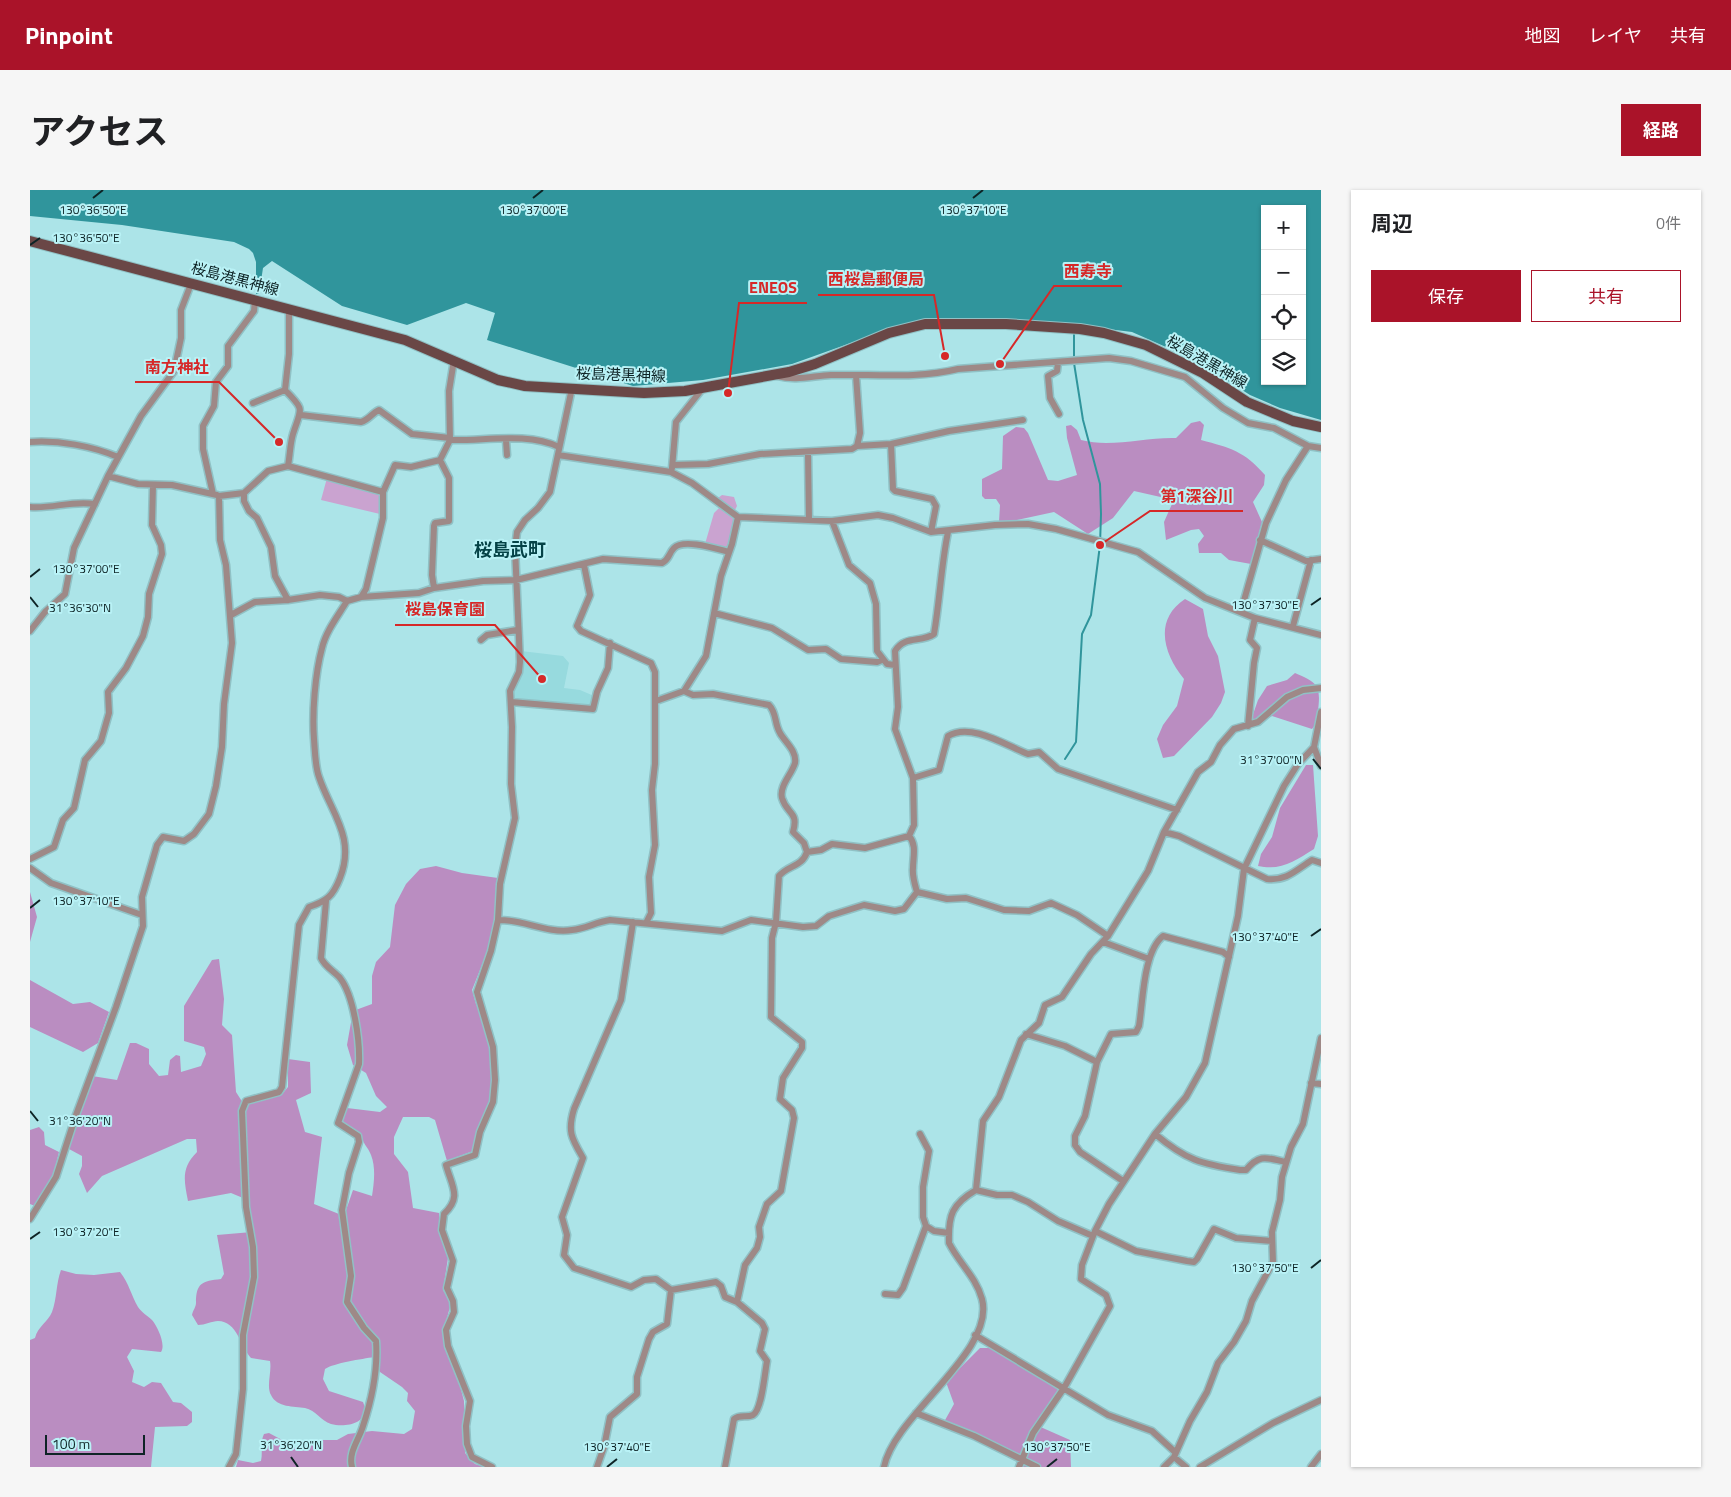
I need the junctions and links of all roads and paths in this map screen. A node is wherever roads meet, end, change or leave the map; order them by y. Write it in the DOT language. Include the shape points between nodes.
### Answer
graph roads {
  1 [pos="30,241"];
  2 [pos="191,284"];
  3 [pos="255,300"];
  4 [pos="289,309"];
  5 [pos="454,360"];
  6 [pos="1058,362"];
  7 [pos="856,375"];
  8 [pos="774,376"];
  9 [pos="704,387"];
  10 [pos="572,388"];
  11 [pos="285,390"];
  12 [pos="252,400"];
  13 [pos="1059,414"];
  14 [pos="301,415"];
  15 [pos="1023,420"];
  16 [pos="1321,427"];
  17 [pos="450,439"];
  18 [pos="506,440"];
  19 [pos="30,442"];
  20 [pos="891,444"];
  21 [pos="857,446"];
  22 [pos="1308,446"];
  23 [pos="559,447"];
  24 [pos="1321,448"];
  25 [pos="808,453"];
  26 [pos="507,455"];
  27 [pos="558,455"];
  28 [pos="118,457"];
  29 [pos="440,460"];
  30 [pos="288,466"];
  31 [pos="672,468"];
  32 [pos="108,476"];
  33 [pos="153,485"];
  34 [pos="383,492"];
  35 [pos="244,493"];
  36 [pos="216,495"];
  37 [pos="95,504"];
  38 [pos="30,507"];
  39 [pos="738,517"];
  40 [pos="809,520"];
  41 [pos="832,521"];
  42 [pos="931,532"];
  43 [pos="948,532"];
  44 [pos="1260,540"];
  45 [pos="729,552"];
  46 [pos="1321,559"];
  47 [pos="1311,560"];
  48 [pos="584,564"];
  49 [pos="516,580"];
  50 [pos="434,588"];
  51 [pos="361,598"];
  52 [pos="288,600"];
  53 [pos="347,601"];
  54 [pos="1241,612"];
  55 [pos="714,613"];
  56 [pos="231,614"];
  57 [pos="1255,618"];
  58 [pos="1293,626"];
  59 [pos="517,630"];
  60 [pos="30,631"];
  61 [pos="1321,635"];
  62 [pos="481,640"];
  63 [pos="610,643"];
  64 [pos="882,660"];
  65 [pos="895,665"];
  66 [pos="1321,688"];
  67 [pos="684,691"];
  68 [pos="656,701"];
  69 [pos="511,702"];
  70 [pos="1321,712"];
  71 [pos="1248,726"];
  72 [pos="1314,747"];
  73 [pos="1321,766"];
  74 [pos="913,778"];
  75 [pos="1177,810"];
  76 [pos="1164,832"];
  77 [pos="909,836"];
  78 [pos="807,852"];
  79 [pos="30,859"];
  80 [pos="1321,863"];
  81 [pos="30,868"];
  82 [pos="1244,869"];
  83 [pos="919,893"];
  84 [pos="326,901"];
  85 [pos="142,915"];
  86 [pos="498,920"];
  87 [pos="634,922"];
  88 [pos="646,922"];
  89 [pos="776,922"];
  90 [pos="1108,936"];
  91 [pos="1102,942"];
  92 [pos="1229,957"];
  93 [pos="1149,959"];
  94 [pos="1026,1034"];
  95 [pos="1321,1038"];
  96 [pos="1097,1062"];
  97 [pos="1312,1083"];
  98 [pos="1321,1084"];
  99 [pos="920,1134"];
  100 [pos="1155,1134"];
  101 [pos="1286,1162"];
  102 [pos="1123,1181"];
  103 [pos="976,1190"];
  104 [pos="30,1219"];
  105 [pos="926,1226"];
  106 [pos="949,1233"];
  107 [pos="1094,1234"];
  108 [pos="1272,1241"];
  109 [pos="671,1290"];
  110 [pos="885,1294"];
  111 [pos="737,1302"];
  112 [pos="975,1336"];
  113 [pos="1064,1388"];
  114 [pos="1321,1400"];
  115 [pos="916,1413"];
  116 [pos="1174,1454"];
  117 [pos="1321,1454"];
  118 [pos="1022,1459"];
  119 [pos="229,1467"];
  120 [pos="352,1467"];
  121 [pos="492,1467"];
  122 [pos="597,1467"];
  123 [pos="725,1467"];
  124 [pos="884,1467"];
  125 [pos="1019,1467"];
  126 [pos="1037,1467"];
  127 [pos="1164,1467"];
  128 [pos="1186,1467"];
  129 [pos="1200,1467"];
  130 [pos="1311,1467"];
  1 -- 2 [label="main road, 桜島港黒神線"];
  2 -- 3 [label="main road, 桜島港黒神線"];
  2 -- 28 [label="street" via="181,310 181,338 174,371 141,416"];
  3 -- 4 [label="main road, 桜島港黒神線"];
  3 -- 36 [label="street" via="254,311 228,346 228,366 216,382 214,406 203,426 203,449"];
  4 -- 5 [label="main road, 桜島港黒神線" via="405,340"];
  4 -- 11 [label="street"];
  5 -- 10 [label="main road, 桜島港黒神線" via="510,384"];
  5 -- 17 [label="street" via="449,392"];
  6 -- 7 [label="street" via="958,369 934,375"];
  6 -- 13 [label="street" via="1057,370 1048,376 1050,398"];
  6 -- 22 [label="street" via="1109,358 1131,361 1185,378 1248,423 1274,428"];
  7 -- 8 [label="street" via="790,379"];
  7 -- 21 [label="street" via="860,433"];
  8 -- 9 [label="main road, 桜島港黒神線"];
  8 -- 16 [label="main road, 桜島港黒神線" via="815,364 889,333 925,324 956,322 1080,329 1146,345 1203,373 1247,402 1293,421"];
  9 -- 10 [label="main road, 桜島港黒神線" via="644,393"];
  9 -- 31 [label="street" via="676,422"];
  10 -- 23 [label="street"];
  11 -- 12 [label="street" via="272,397"];
  11 -- 14 [label="street" via="299,404"];
  14 -- 17 [label="street" via="361,422 379,410 412,434"];
  14 -- 30 [label="street" via="293,435"];
  15 -- 20 [label="street"];
  17 -- 18 [label="street"];
  17 -- 29 [label="street"];
  18 -- 23 [label="street" via="547,441"];
  18 -- 26 [label="street"];
  19 -- 28 [label="street" via="53,442 103,450"];
  20 -- 21 [label="street"];
  20 -- 42 [label="street" via="893,489 932,499 936,506"];
  21 -- 25 [label="street"];
  22 -- 24 [label="street"];
  22 -- 44 [label="street" via="1279,493"];
  23 -- 27 [label="street"];
  25 -- 31 [label="street" via="760,454"];
  25 -- 40 [label="street"];
  27 -- 31 [label="street"];
  27 -- 49 [label="street" via="550,492 517,532 514,548"];
  28 -- 32 [label="street"];
  29 -- 34 [label="street" via="411,467 395,465"];
  29 -- 50 [label="street" via="449,478 448,521 434,526"];
  30 -- 34 [label="street"];
  30 -- 35 [label="street" via="268,471"];
  31 -- 39 [label="street"];
  32 -- 33 [label="street"];
  32 -- 37 [label="street"];
  33 -- 36 [label="street" via="172,485"];
  33 -- 79 [label="street" via="152,525 162,554 149,594 143,636 126,668 108,692 108,713 102,737 85,760 74,808 63,820 54,847"];
  34 -- 51 [label="street" via="383,518"];
  35 -- 36 [label="street"];
  35 -- 52 [label="street" via="244,501 257,518 271,547 275,576"];
  36 -- 56 [label="street"];
  37 -- 38 [label="street" via="75,502"];
  37 -- 60 [label="street" via="74,548 65,594"];
  39 -- 40 [label="street"];
  39 -- 45 [label="street"];
  40 -- 41 [label="street"];
  41 -- 42 [label="street" via="878,515"];
  41 -- 64 [label="street" via="849,565 870,583 876,604 877,651"];
  42 -- 43 [label="street"];
  43 -- 54 [label="street" via="1028,524 1093,538 1138,552 1205,598"];
  43 -- 65 [label="street" via="941,564 941,594 934,634 900,644"];
  44 -- 47 [label="street" via="1306,561"];
  44 -- 54 [label="street"];
  45 -- 48 [label="street" via="682,544 674,548 662,564 603,559"];
  45 -- 55 [label="street"];
  46 -- 47 [label="street"];
  47 -- 58 [label="street"];
  48 -- 49 [label="street"];
  48 -- 63 [label="street" via="590,595 577,626 581,631"];
  49 -- 50 [label="street"];
  49 -- 59 [label="street"];
  50 -- 51 [label="street" via="420,593"];
  51 -- 53 [label="street"];
  52 -- 53 [label="street" via="320,595 339,596"];
  52 -- 56 [label="street" via="254,602"];
  53 -- 84 [label="street" via="322,648 313,722 319,776 338,816 346,854 334,892"];
  54 -- 57 [label="street"];
  55 -- 64 [label="street" via="772,628 808,650 826,649 841,659"];
  55 -- 67 [label="street" via="706,656"];
  56 -- 85 [label="street" via="232,644 222,747 212,807 189,839 163,837 156,846 142,897"];
  57 -- 58 [label="street"];
  57 -- 71 [label="street" via="1250,640 1257,648"];
  58 -- 61 [label="street"];
  59 -- 62 [label="street" via="487,635"];
  59 -- 69 [label="street" via="520,662 510,691"];
  63 -- 68 [label="street" via="651,663"];
  63 -- 69 [label="street" via="608,668 593,709"];
  64 -- 65 [label="street"];
  65 -- 74 [label="street" via="898,707 895,729"];
  66 -- 71 [label="street" via="1303,690 1287,697 1258,722"];
  67 -- 68 [label="street"];
  67 -- 78 [label="street" via="694,695 712,694 756,701 770,704 774,709 778,731 795,755 782,799 796,821 793,832 804,843"];
  68 -- 88 [label="street" via="652,790 655,845 650,877 651,913"];
  69 -- 86 [label="street" via="510,767 515,818 500,884"];
  70 -- 72 [label="street"];
  71 -- 75 [label="street" via="1234,729 1220,745 1211,762 1198,772"];
  72 -- 73 [label="street"];
  72 -- 82 [label="street" via="1284,786"];
  74 -- 75 [label="street" via="939,770 946,740 957,732 1000,740 1028,754 1039,752 1058,769"];
  74 -- 77 [label="street" via="914,825"];
  75 -- 76 [label="street"];
  76 -- 82 [label="street" via="1179,836"];
  76 -- 90 [label="street" via="1148,870"];
  77 -- 78 [label="street" via="865,848 832,844"];
  77 -- 83 [label="street" via="915,853 912,869"];
  78 -- 89 [label="street" via="799,865 779,876"];
  80 -- 82 [label="street" via="1312,860 1289,877 1278,880"];
  81 -- 85 [label="street" via="51,883"];
  82 -- 92 [label="street"];
  83 -- 89 [label="street" via="904,909 895,911 864,905 829,916 816,926"];
  83 -- 90 [label="street" via="947,899 966,898 1004,910 1029,911 1051,904 1077,915"];
  84 -- 119 [label="street" via="309,907 298,925 282,1087 279,1092 246,1101 242,1111 246,1207 254,1277 243,1335 243,1389 236,1454"];
  84 -- 120 [label="street" via="322,958 345,988 356,1026 359,1056 338,1124 358,1136 342,1210 351,1276 347,1302 376,1341 378,1357 363,1427 353,1449"];
  85 -- 104 [label="street" via="136,947 56,1177"];
  86 -- 87 [label="street" via="572,930 598,921"];
  86 -- 121 [label="street" via="476,992 493,1047 493,1102 480,1132 476,1155 446,1165 455,1199 444,1214 442,1230 453,1261 447,1288 454,1312 446,1330 448,1346 470,1401 467,1444 472,1457"];
  87 -- 88 [label="street"];
  87 -- 109 [label="street" via="621,1000 569,1126 583,1158 562,1217 567,1235 564,1255 574,1268 630,1287 644,1280 656,1279"];
  88 -- 89 [label="street" via="722,931 751,920"];
  89 -- 111 [label="street" via="772,938 771,1017 802,1042 802,1048 783,1078 780,1099 792,1110 794,1118 781,1191 767,1204 759,1227 757,1248 745,1265"];
  90 -- 91 [label="street"];
  91 -- 93 [label="street"];
  91 -- 94 [label="street" via="1062,997 1045,1005 1039,1023"];
  92 -- 93 [label="street" via="1223,952 1164,936 1158,940"];
  92 -- 100 [label="street" via="1205,1063 1186,1097"];
  93 -- 96 [label="street" via="1136,1032 1111,1034"];
  94 -- 96 [label="street" via="1065,1046"];
  94 -- 103 [label="street" via="999,1097 983,1121"];
  95 -- 97 [label="street"];
  96 -- 102 [label="street" via="1075,1145 1080,1152"];
  97 -- 98 [label="street"];
  97 -- 101 [label="street" via="1303,1124"];
  99 -- 105 [label="street" via="929,1151 923,1187"];
  100 -- 101 [label="street" via="1176,1152 1200,1163 1246,1170 1254,1160 1262,1157"];
  100 -- 102 [label="street"];
  101 -- 108 [label="street"];
  102 -- 107 [label="street"];
  103 -- 106 [label="street" via="960,1199 952,1209"];
  103 -- 107 [label="street" via="1012,1195 1058,1221"];
  105 -- 106 [label="street"];
  105 -- 110 [label="street" via="903,1288 898,1295"];
  106 -- 112 [label="street" via="949,1243 977,1283 983,1302 982,1319"];
  107 -- 108 [label="street" via="1136,1251 1187,1261 1197,1259 1214,1229 1236,1238"];
  107 -- 113 [label="street" via="1082,1264 1081,1279 1106,1295 1110,1306"];
  108 -- 116 [label="street" via="1273,1262 1242,1328 1218,1363 1207,1392"];
  109 -- 111 [label="street" via="716,1282 725,1297"];
  109 -- 122 [label="street" via="667,1324 648,1339 637,1377 637,1394 610,1417"];
  111 -- 123 [label="street" via="765,1329 760,1351 767,1361 756,1412 734,1419"];
  112 -- 113 [label="street"];
  112 -- 115 [label="street" via="959,1364"];
  113 -- 116 [label="street" via="1108,1415 1152,1431"];
  113 -- 118 [label="street" via="1033,1434"];
  114 -- 129 [label="street" via="1273,1423"];
  115 -- 118 [label="street"];
  115 -- 124 [label="street" via="887,1452"];
  116 -- 127 [label="street"];
  116 -- 128 [label="street"];
  117 -- 130 [label="street"];
  118 -- 125 [label="street"];
  118 -- 126 [label="street"];
}
